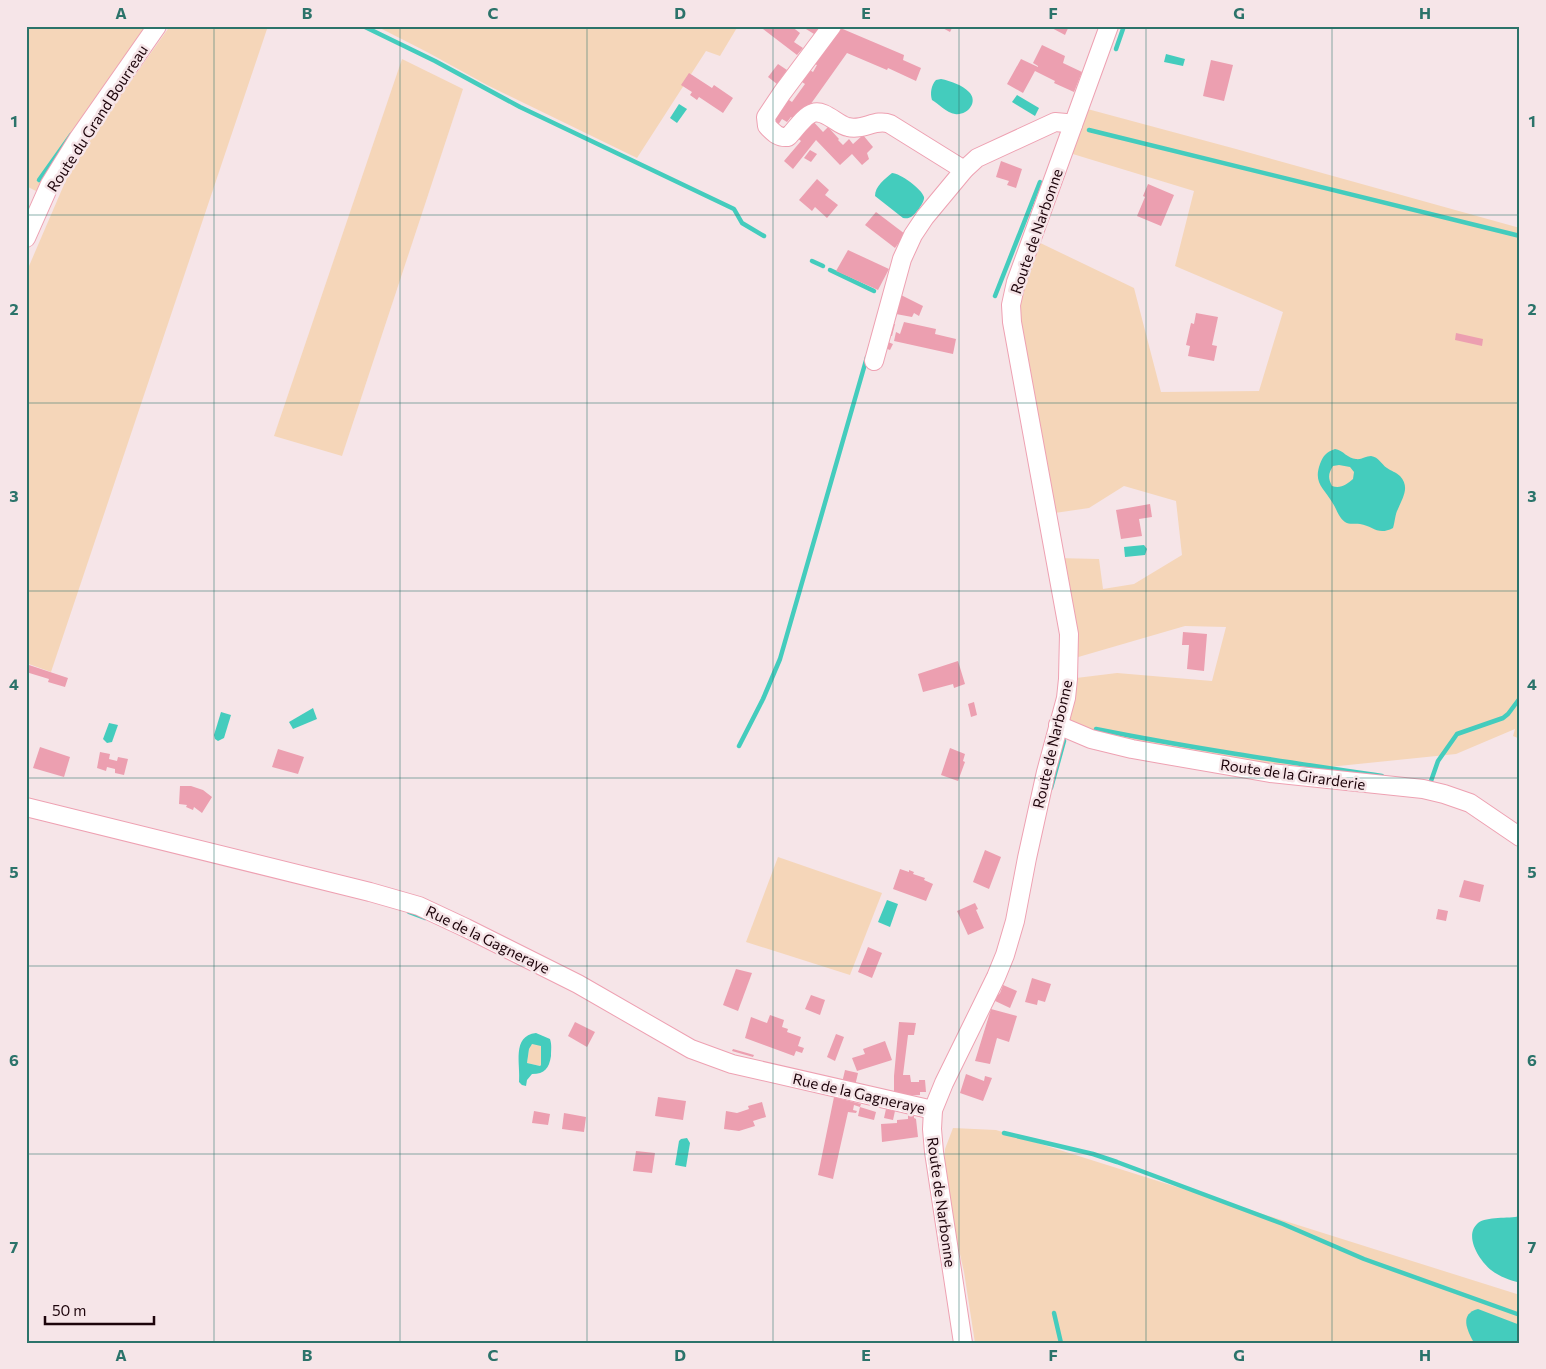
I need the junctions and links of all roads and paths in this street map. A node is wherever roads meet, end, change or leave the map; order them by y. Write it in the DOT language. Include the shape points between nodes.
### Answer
graph roads {
  1 [pos="157,26"];
  2 [pos="832,26"];
  3 [pos="1109,26"];
  4 [pos="1073,125"];
  5 [pos="964,170"];
  6 [pos="26,238"];
  7 [pos="874,361"];
  8 [pos="1058,725"];
  9 [pos="26,807"];
  10 [pos="1520,838"];
  11 [pos="933,1110"];
  12 [pos="963,1343"];
  1 -- 6 [label="street, Route du Grand Bourreau" via="50,184"];
  2 -- 5 [label="street" via="766,117 767,126 776,136 788,137 814,112 853,128 883,121"];
  3 -- 4 [label="street, Route de Narbonne"];
  4 -- 5 [label="street" via="1055,122 976,158"];
  4 -- 8 [label="street, Route de Narbonne" via="1016,282 1011,305 1069,634 1066,698"];
  5 -- 7 [label="street" via="913,235 902,260"];
  8 -- 10 [label="street, Route de la Girarderie" via="1091,739 1132,749 1270,773 1444,794 1470,803"];
  8 -- 11 [label="street, Route de Narbonne" via="1005,956"];
  9 -- 11 [label="street, Rue de la Gagneraye" via="419,906 578,984 691,1049 732,1064"];
  11 -- 12 [label="street, Route de Narbonne" via="934,1152"];
}
